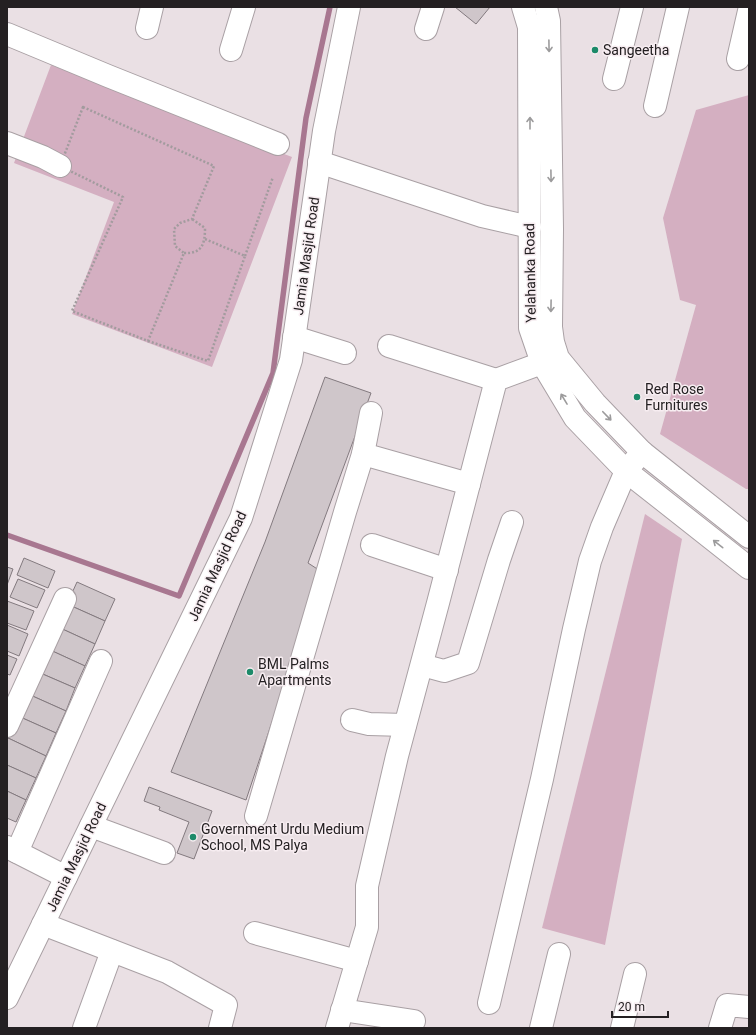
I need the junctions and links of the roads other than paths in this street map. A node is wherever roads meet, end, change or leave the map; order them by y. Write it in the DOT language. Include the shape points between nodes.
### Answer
graph roads {
  1 [pos="244,7"];
  2 [pos="349,7"];
  3 [pos="433,7"];
  4 [pos="523,7"];
  5 [pos="632,7"];
  6 [pos="678,7"];
  7 [pos="749,11"];
  8 [pos="551,12"];
  9 [pos="426,29"];
  10 [pos="7,34"];
  11 [pos="231,50"];
  12 [pos="738,59"];
  13 [pos="614,79"];
  14 [pos="655,106"];
  15 [pos="7,143"];
  16 [pos="278,144"];
  17 [pos="319,162"];
  18 [pos="60,166"];
  19 [pos="530,227"];
  20 [pos="294,337"];
  21 [pos="389,346"];
  22 [pos="345,353"];
  23 [pos="542,363"];
  24 [pos="496,380"];
  25 [pos="371,413"];
  26 [pos="642,452"];
  27 [pos="363,454"];
  28 [pos="626,471"];
  29 [pos="469,484"];
  30 [pos="512,522"];
  31 [pos="749,537"];
  32 [pos="372,545"];
  33 [pos="749,568"];
  34 [pos="447,570"];
  35 [pos="65,600"];
  36 [pos="101,661"];
  37 [pos="422,665"];
  38 [pos="352,720"];
  39 [pos="405,725"];
  40 [pos="7,726"];
  41 [pos="256,816"];
  42 [pos="91,826"];
  43 [pos="12,849"];
  44 [pos="164,853"];
  45 [pos="66,877"];
  46 [pos="43,924"];
  47 [pos="255,933"];
  48 [pos="112,951"];
  49 [pos="558,954"];
  50 [pos="357,961"];
  51 [pos="635,974"];
  52 [pos="7,998"];
  53 [pos="490,1003"];
  54 [pos="749,1007"];
  55 [pos="339,1019"];
  56 [pos="414,1021"];
  57 [pos="84,1028"];
  58 [pos="220,1028"];
  59 [pos="541,1028"];
  60 [pos="622,1028"];
  61 [pos="720,1028"];
  1 -- 11 [label="street"];
  2 -- 17 [label="street, Jamia Masjid Road"];
  3 -- 9 [label="street"];
  19 -- 4 [label="street, Yelahanka Road, one-way" via="529,27"];
  5 -- 13 [label="street"];
  6 -- 14 [label="street"];
  7 -- 12 [label="street"];
  8 -- 26 [label="street, Yelahanka Road, one-way" via="553,342 558,358 595,403"];
  10 -- 16 [label="street"];
  15 -- 18 [label="street"];
  17 -- 19 [label="street" via="482,216"];
  17 -- 20 [label="street, Jamia Masjid Road"];
  19 -- 23 [label="street, Yelahanka Road" via="530,328"];
  20 -- 22 [label="street"];
  20 -- 42 [label="street, Jamia Masjid Road" via="291,360 241,518"];
  21 -- 24 [label="street"];
  23 -- 24 [label="street"];
  28 -- 23 [label="street, Yelahanka Road, one-way" via="575,418"];
  24 -- 29 [label="street"];
  25 -- 27 [label="street"];
  26 -- 28 [label="street"];
  26 -- 31 [label="street, Yelahanka Road"];
  27 -- 29 [label="street"];
  27 -- 41 [label="street"];
  33 -- 28 [label="street, Yelahanka Road, one-way"];
  28 -- 53 [label="street" via="590,561"];
  29 -- 34 [label="street"];
  30 -- 37 [label="street" via="468,663 444,671"];
  32 -- 34 [label="street"];
  34 -- 37 [label="street"];
  35 -- 40 [label="street"];
  36 -- 43 [label="street"];
  37 -- 39 [label="street"];
  38 -- 39 [label="street" via="369,724"];
  39 -- 50 [label="street" via="367,886 367,927"];
  42 -- 44 [label="street"];
  42 -- 45 [label="street, Jamia Masjid Road"];
  43 -- 45 [label="street"];
  45 -- 46 [label="street, Jamia Masjid Road"];
  46 -- 48 [label="street"];
  46 -- 52 [label="street, Jamia Masjid Road"];
  47 -- 50 [label="street"];
  48 -- 57 [label="street"];
  48 -- 58 [label="street" via="167,972 226,1005"];
  49 -- 59 [label="street"];
  50 -- 55 [label="street"];
  51 -- 60 [label="street"];
  54 -- 61 [label="street" via="727,1006"];
  55 -- 56 [label="street"];
}
